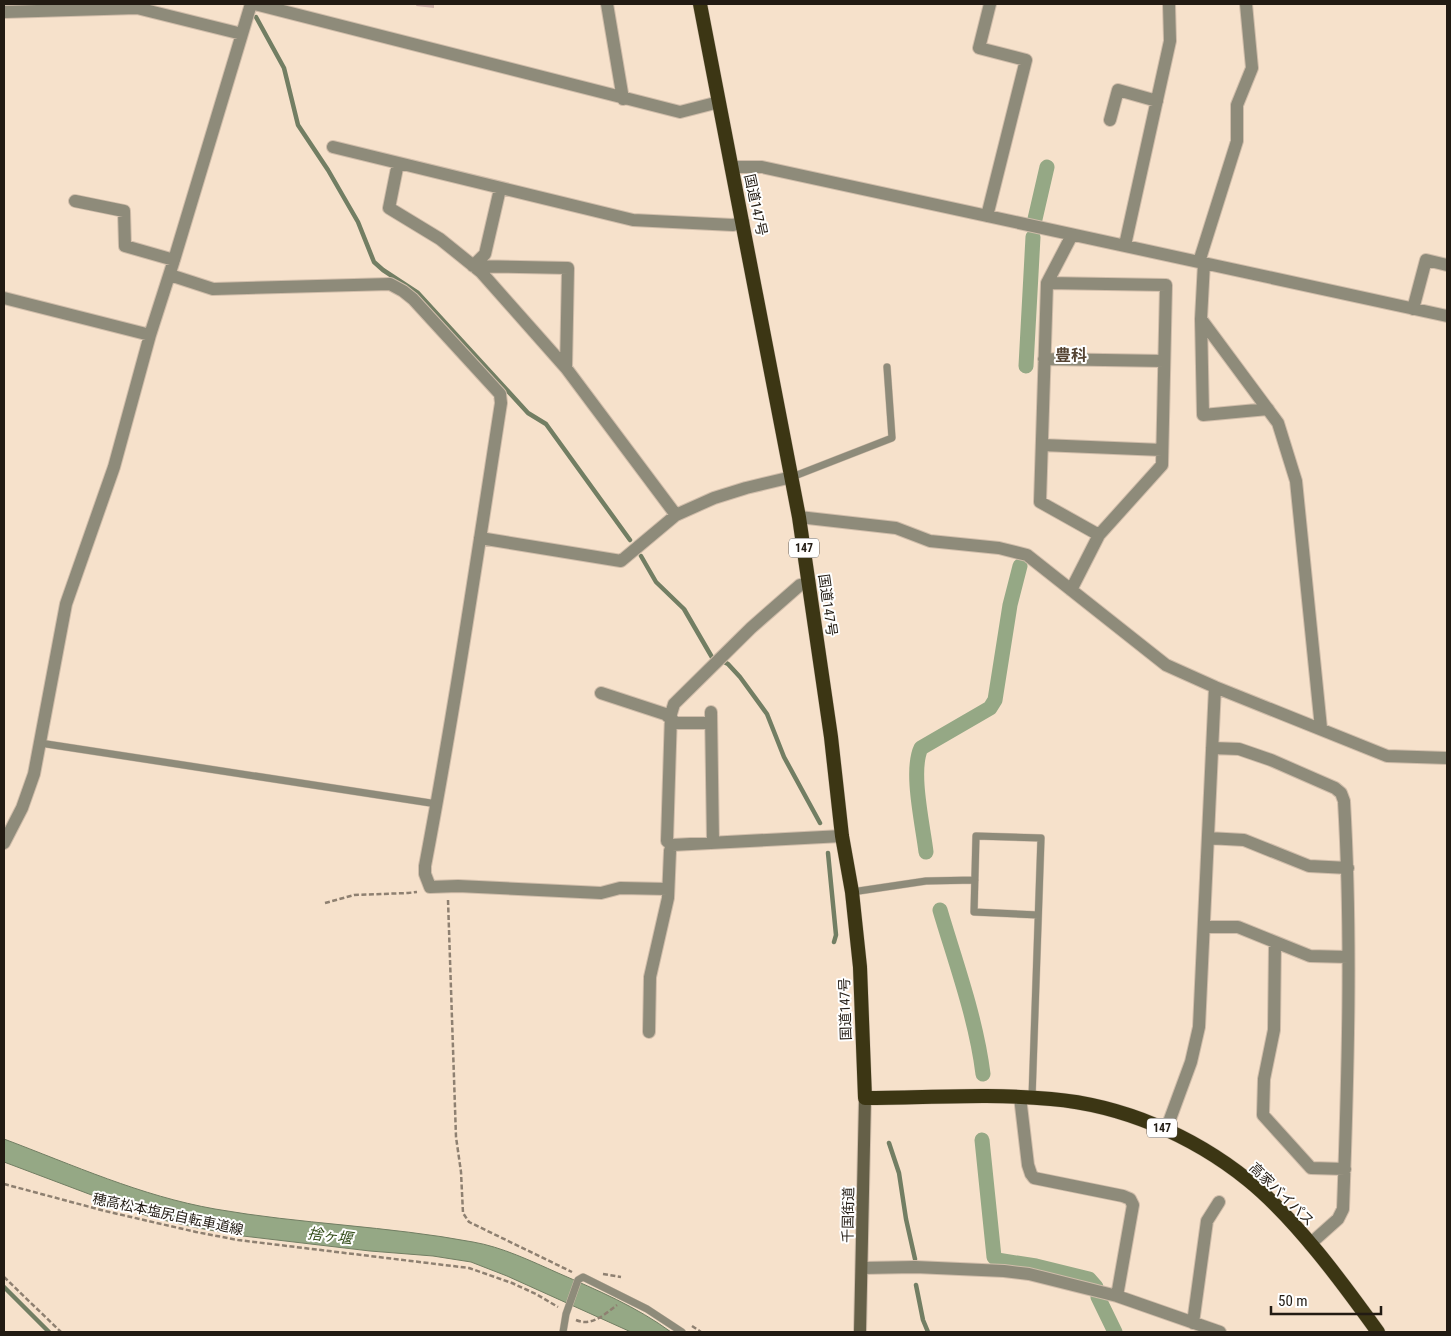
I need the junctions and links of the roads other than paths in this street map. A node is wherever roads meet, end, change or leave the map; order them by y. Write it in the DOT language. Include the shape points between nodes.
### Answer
graph roads {
  1 [pos="251,4"];
  2 [pos="255,4"];
  3 [pos="607,4"];
  4 [pos="700,4"];
  5 [pos="990,4"];
  6 [pos="1169,4"];
  7 [pos="1246,4"];
  8 [pos="4,12"];
  9 [pos="242,34"];
  10 [pos="623,98"];
  11 [pos="1157,101"];
  12 [pos="719,102"];
  13 [pos="1110,120"];
  14 [pos="333,147"];
  15 [pos="398,163"];
  16 [pos="731,167"];
  17 [pos="500,189"];
  18 [pos="75,201"];
  19 [pos="987,216"];
  20 [pos="743,222"];
  21 [pos="1072,234"];
  22 [pos="1125,245"];
  23 [pos="174,260"];
  24 [pos="1201,262"];
  25 [pos="1447,265"];
  26 [pos="473,266"];
  27 [pos="170,275"];
  28 [pos="1046,283"];
  29 [pos="4,298"];
  30 [pos="1413,309"];
  31 [pos="1447,316"];
  32 [pos="1201,318"];
  33 [pos="150,335"];
  34 [pos="1044,358"];
  35 [pos="1164,361"];
  36 [pos="887,367"];
  37 [pos="566,368"];
  38 [pos="1268,409"];
  39 [pos="1042,445"];
  40 [pos="1162,450"];
  41 [pos="792,477"];
  42 [pos="676,515"];
  43 [pos="799,517"];
  44 [pos="1099,535"];
  45 [pos="480,538"];
  46 [pos="809,583"];
  47 [pos="1071,590"];
  48 [pos="1215,687"];
  49 [pos="601,693"];
  50 [pos="672,720"];
  51 [pos="1321,728"];
  52 [pos="40,743"];
  53 [pos="1212,748"];
  54 [pos="1447,758"];
  55 [pos="437,804"];
  56 [pos="842,836"];
  57 [pos="1208,838"];
  58 [pos="4,843"];
  59 [pos="713,843"];
  60 [pos="672,845"];
  61 [pos="1348,868"];
  62 [pos="975,880"];
  63 [pos="668,889"];
  64 [pos="852,892"];
  65 [pos="1038,915"];
  66 [pos="1204,927"];
  67 [pos="1275,942"];
  68 [pos="1348,957"];
  69 [pos="649,1032"];
  70 [pos="1026,1097"];
  71 [pos="865,1098"];
  72 [pos="1166,1130"];
  73 [pos="1345,1169"];
  74 [pos="1220,1202"];
  75 [pos="1310,1244"];
  76 [pos="862,1268"];
  77 [pos="1117,1296"];
  78 [pos="1193,1323"];
  79 [pos="563,1332"];
  80 [pos="682,1332"];
  81 [pos="860,1332"];
  82 [pos="1220,1332"];
  83 [pos="1378,1332"];
  1 -- 9 [label="street"];
  2 -- 10 [label="street"];
  3 -- 10 [label="street"];
  4 -- 12 [label="highway, 国道147号 / 147"];
  5 -- 19 [label="street" via="979,48 1026,60"];
  6 -- 11 [label="street" via="1170,41"];
  7 -- 24 [label="street" via="1252,68 1237,105 1236,141"];
  8 -- 9 [label="street" via="138,8"];
  9 -- 23 [label="street"];
  10 -- 12 [label="street" via="680,112"];
  11 -- 13 [label="street" via="1118,90"];
  11 -- 22 [label="street"];
  12 -- 16 [label="highway, 国道147号 / 147"];
  14 -- 15 [label="street"];
  15 -- 17 [label="street"];
  15 -- 26 [label="street" via="390,208 440,239"];
  16 -- 19 [label="street" via="762,167"];
  16 -- 20 [label="highway, 国道147号 / 147"];
  17 -- 20 [label="street" via="633,220 734,226"];
  17 -- 26 [label="street" via="485,254"];
  18 -- 23 [label="street" via="124,212 125,246"];
  19 -- 21 [label="street"];
  20 -- 41 [label="highway, 国道147号 / 147"];
  21 -- 22 [label="street"];
  21 -- 28 [label="street"];
  22 -- 24 [label="street"];
  23 -- 27 [label="street"];
  24 -- 30 [label="street"];
  24 -- 32 [label="street"];
  25 -- 30 [label="street" via="1426,260"];
  26 -- 37 [label="street"];
  26 -- 37 [label="street" via="568,268"];
  27 -- 33 [label="street"];
  27 -- 45 [label="street" via="213,289 384,283 408,294 500,394"];
  28 -- 34 [label="street"];
  28 -- 35 [label="street" via="1166,285"];
  29 -- 33 [label="street"];
  30 -- 31 [label="street"];
  32 -- 38 [label="street"];
  32 -- 38 [label="street" via="1202,414"];
  33 -- 52 [label="street" via="114,466 66,604"];
  34 -- 35 [label="street"];
  34 -- 39 [label="street"];
  35 -- 40 [label="street"];
  36 -- 41 [label="lane" via="892,438"];
  37 -- 42 [label="street"];
  38 -- 51 [label="street" via="1278,423 1296,481"];
  39 -- 40 [label="street"];
  39 -- 44 [label="street" via="1040,502"];
  40 -- 44 [label="street" via="1162,465"];
  41 -- 42 [label="street" via="714,498"];
  41 -- 43 [label="highway, 国道147号 / 147"];
  42 -- 45 [label="street" via="621,561"];
  43 -- 46 [label="highway, 国道147号 / 147"];
  43 -- 47 [label="street" via="896,528 930,541 1014,551 1028,555"];
  44 -- 47 [label="street"];
  45 -- 55 [label="street"];
  46 -- 50 [label="street" via="800,585 693,684 674,704"];
  46 -- 56 [label="highway, 国道147号 / 147"];
  47 -- 48 [label="street" via="1166,665"];
  48 -- 51 [label="street"];
  48 -- 53 [label="street"];
  49 -- 50 [label="street" via="665,714"];
  50 -- 59 [label="street" via="676,723 711,717"];
  50 -- 60 [label="street" via="667,841"];
  51 -- 54 [label="street" via="1387,756"];
  52 -- 55 [label="lane"];
  52 -- 58 [label="street" via="28,793"];
  53 -- 57 [label="street"];
  53 -- 61 [label="street" via="1239,749 1271,760 1342,793"];
  55 -- 63 [label="street" via="425,866 430,887 601,894 620,888"];
  56 -- 59 [label="street"];
  56 -- 64 [label="highway, 国道147号 / 147"];
  57 -- 61 [label="street" via="1244,840 1309,866"];
  57 -- 66 [label="street"];
  59 -- 60 [label="street"];
  60 -- 63 [label="street"];
  61 -- 68 [label="street"];
  62 -- 64 [label="lane" via="926,881"];
  62 -- 65 [label="lane" via="974,912"];
  62 -- 65 [label="lane" via="976,836 1041,838"];
  63 -- 69 [label="street" via="650,977"];
  64 -- 71 [label="highway, 国道147号 / 147" via="860,967"];
  65 -- 70 [label="lane"];
  66 -- 67 [label="street" via="1238,927"];
  66 -- 72 [label="street" via="1199,1026 1191,1062"];
  67 -- 68 [label="street" via="1310,956"];
  67 -- 73 [label="street" via="1274,1030 1264,1079 1263,1115 1311,1168"];
  68 -- 73 [label="street"];
  70 -- 71 [label="highway, 高家バイパス / 147"];
  70 -- 72 [label="highway, 高家バイパス / 147" via="1106,1108"];
  70 -- 77 [label="street" via="1028,1165 1034,1178 1123,1196 1133,1205"];
  71 -- 76 [label="main road, 千国街道"];
  72 -- 75 [label="highway, 高家バイパス / 147" via="1215,1156 1249,1181"];
  73 -- 75 [label="street" via="1344,1209 1338,1220"];
  74 -- 78 [label="street" via="1207,1221"];
  75 -- 83 [label="highway, 高家バイパス / 147"];
  76 -- 77 [label="street" via="1004,1270"];
  76 -- 81 [label="main road, 千国街道"];
  77 -- 78 [label="street"];
  78 -- 82 [label="street"];
  79 -- 80 [label="lane" via="564,1309 581,1279 628,1298"];
}
